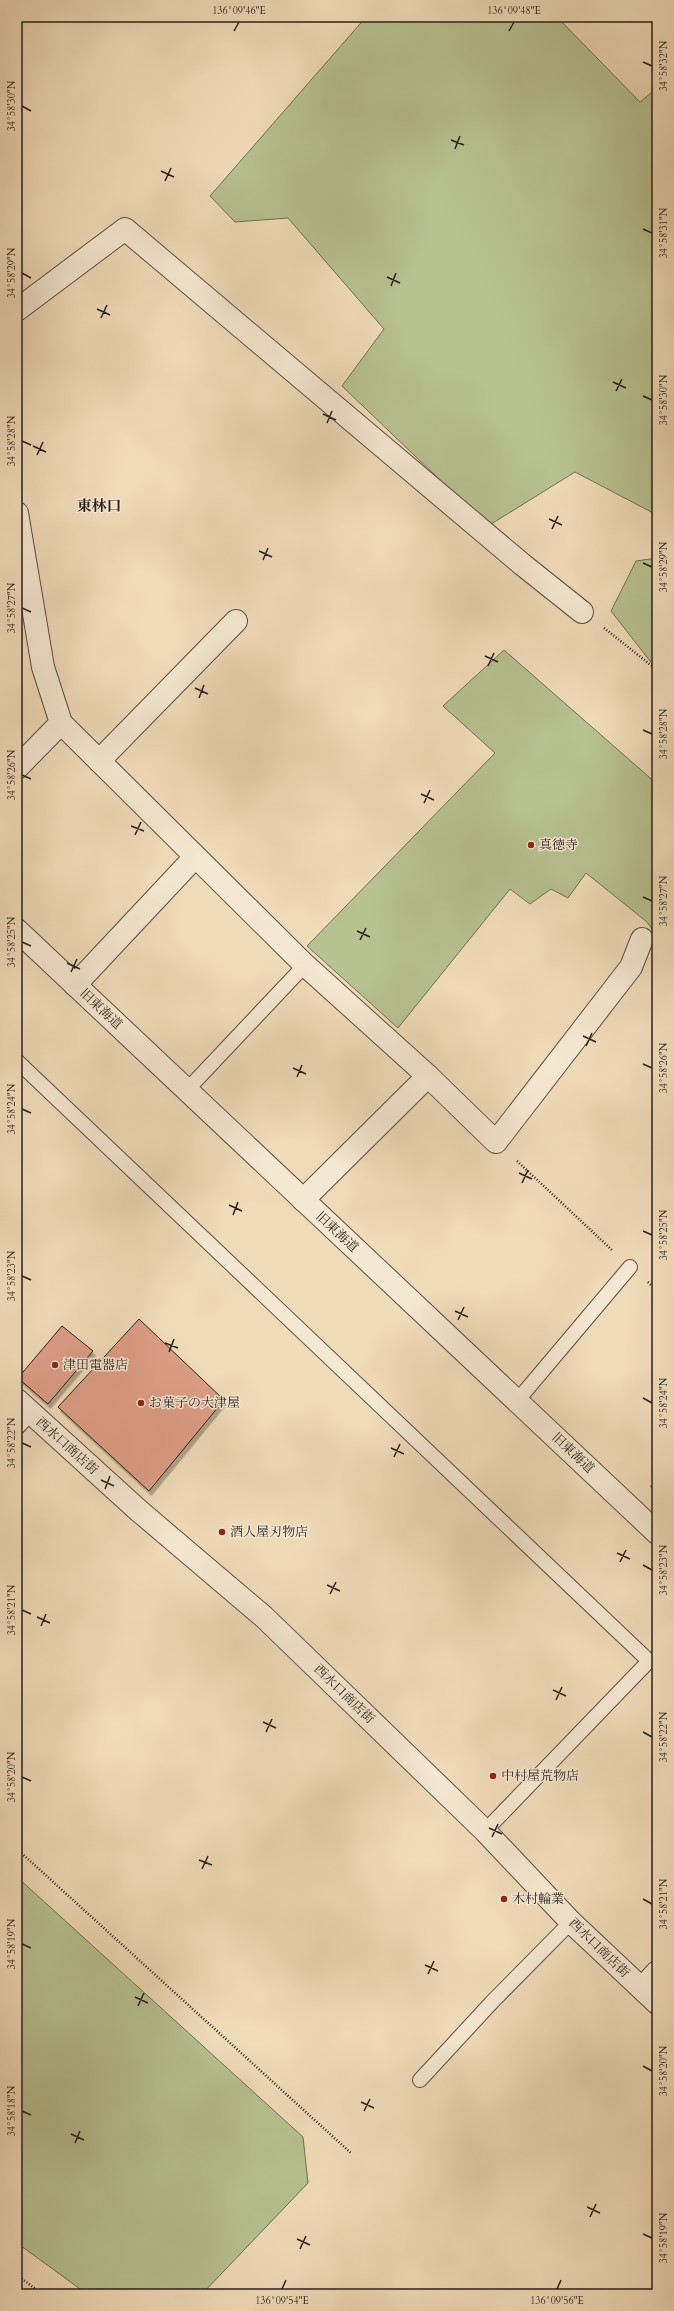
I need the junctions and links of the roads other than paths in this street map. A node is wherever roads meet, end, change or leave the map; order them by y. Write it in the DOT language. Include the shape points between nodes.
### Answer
graph roads {
  1 [pos="17,310"];
  2 [pos="17,513"];
  3 [pos="582,612"];
  4 [pos="236,621"];
  5 [pos="61,723"];
  6 [pos="99,761"];
  7 [pos="17,768"];
  8 [pos="195,857"];
  9 [pos="17,930"];
  10 [pos="642,939"];
  11 [pos="305,965"];
  12 [pos="75,984"];
  13 [pos="17,1061"];
  14 [pos="428,1076"];
  15 [pos="188,1090"];
  16 [pos="303,1200"];
  17 [pos="630,1267"];
  18 [pos="517,1401"];
  19 [pos="22,1413"];
  20 [pos="657,1532"];
  21 [pos="486,1831"];
  22 [pos="571,1922"];
  23 [pos="657,1972"];
  24 [pos="642,1988"];
  25 [pos="657,2003"];
  26 [pos="420,2080"];
  1 -- 3 [label="street" via="125,230"];
  2 -- 5 [label="street" via="43,667"];
  4 -- 6 [label="street"];
  5 -- 6 [label="street"];
  5 -- 7 [label="street"];
  6 -- 8 [label="street"];
  8 -- 11 [label="street"];
  8 -- 12 [label="street"];
  9 -- 12 [label="street, 旧東海道"];
  10 -- 14 [label="street" via="631,967 496,1142"];
  11 -- 14 [label="street"];
  11 -- 15 [label="lane"];
  12 -- 15 [label="street, 旧東海道"];
  13 -- 21 [label="lane" via="650,1661"];
  14 -- 16 [label="street"];
  15 -- 16 [label="street, 旧東海道"];
  16 -- 18 [label="street, 旧東海道"];
  17 -- 18 [label="lane"];
  18 -- 20 [label="street, 旧東海道"];
  19 -- 21 [label="street, 西水口商店街" via="264,1617"];
  21 -- 22 [label="street, 西水口商店街"];
  22 -- 24 [label="street, 西水口商店街"];
  22 -- 26 [label="lane"];
  23 -- 24 [label="street"];
  24 -- 25 [label="street, 西水口商店街"];
}
